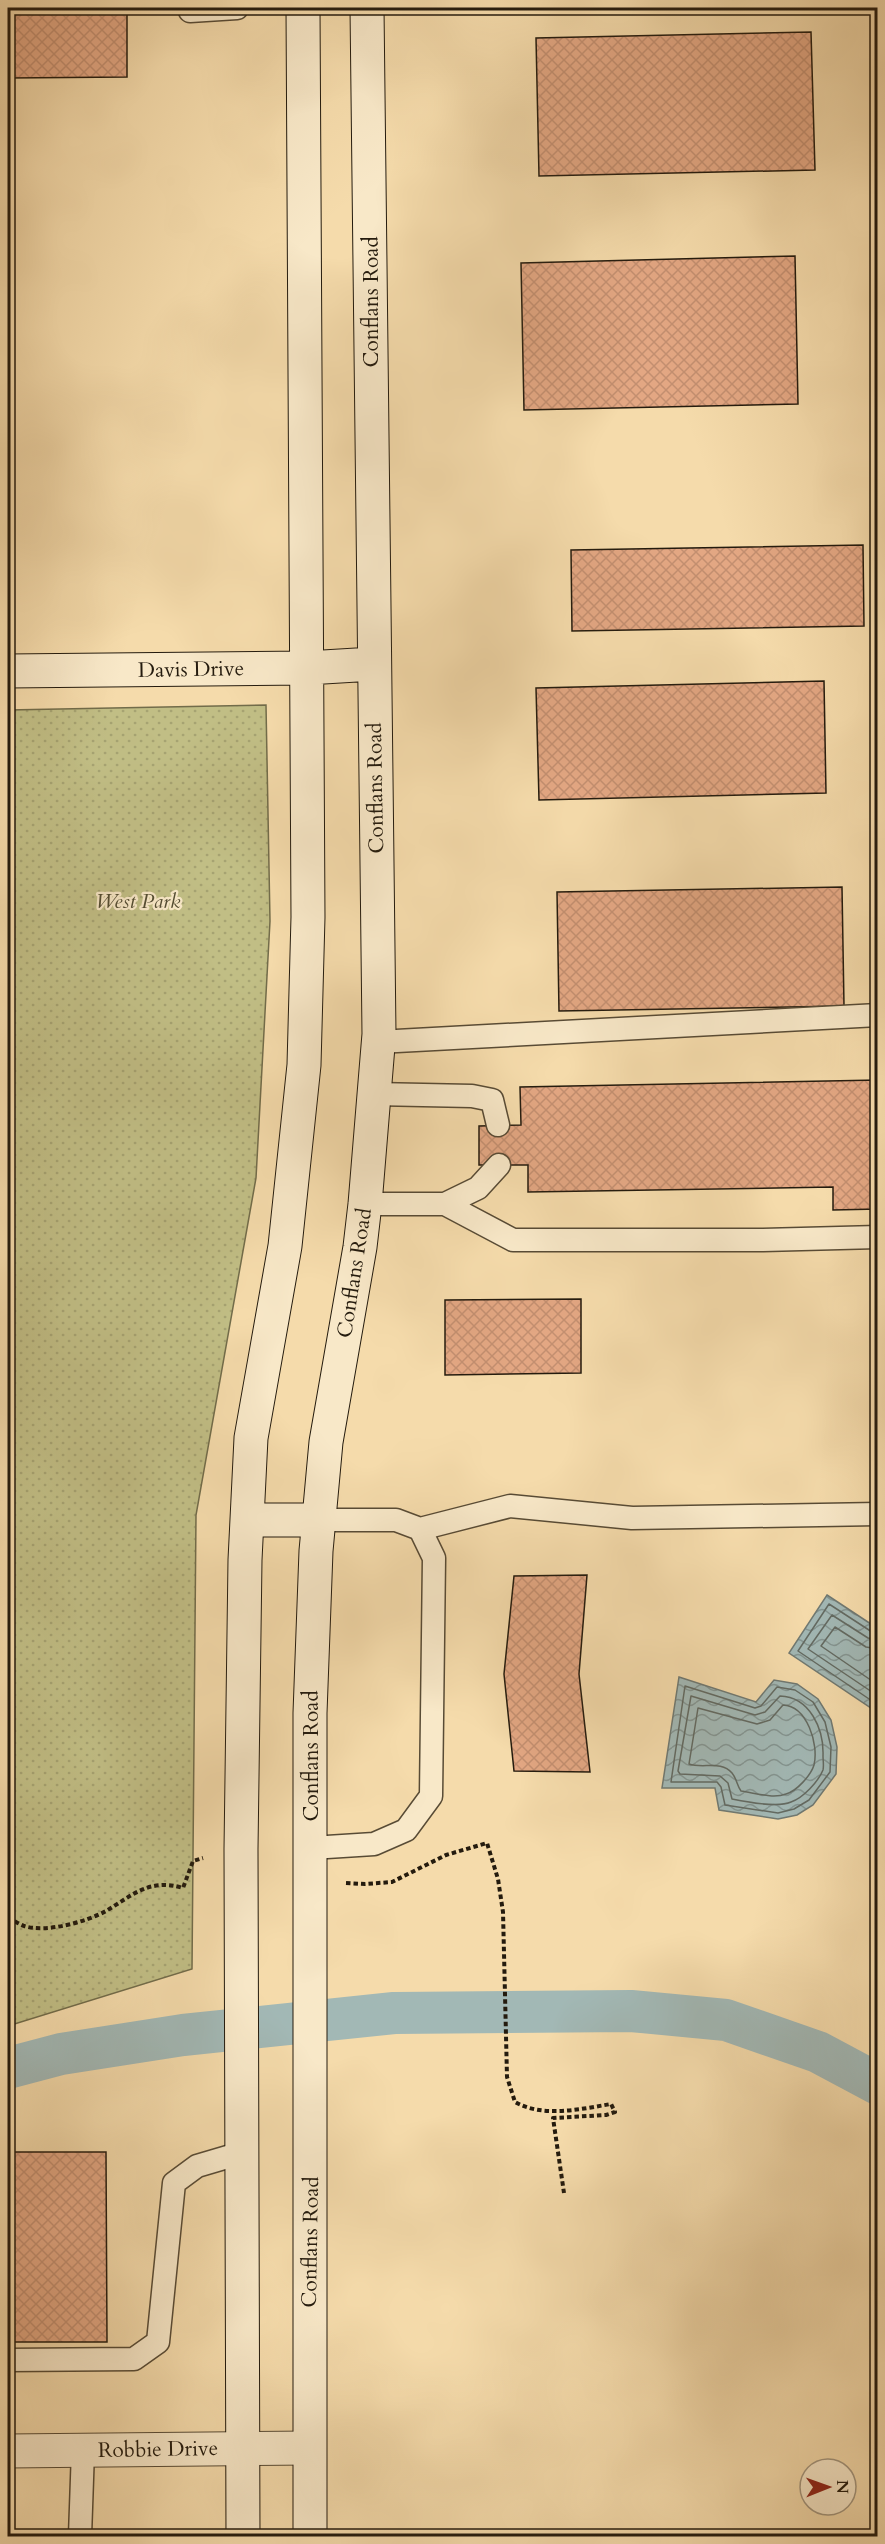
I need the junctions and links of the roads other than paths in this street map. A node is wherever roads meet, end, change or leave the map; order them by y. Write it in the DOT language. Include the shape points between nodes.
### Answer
graph roads {
  1 [pos="190,8"];
  2 [pos="237,8"];
  3 [pos="303,8"];
  4 [pos="367,8"];
  5 [pos="373,664"];
  6 [pos="307,668"];
  7 [pos="8,671"];
  8 [pos="878,1015"];
  9 [pos="378,1042"];
  10 [pos="374,1094"];
  11 [pos="498,1125"];
  12 [pos="499,1165"];
  13 [pos="365,1204"];
  14 [pos="445,1204"];
  15 [pos="878,1237"];
  16 [pos="878,1514"];
  17 [pos="247,1520"];
  18 [pos="319,1520"];
  19 [pos="420,1529"];
  20 [pos="311,1848"];
  21 [pos="242,2153"];
  22 [pos="8,2360"];
  23 [pos="243,2447"];
  24 [pos="309,2448"];
  25 [pos="83,2450"];
  26 [pos="8,2451"];
  27 [pos="80,2536"];
  28 [pos="243,2536"];
  29 [pos="310,2536"];
  1 -- 2 [label="lane"];
  3 -- 6 [label="main road"];
  4 -- 5 [label="main road, Conflans Road"];
  5 -- 6 [label="main road, Davis Drive"];
  5 -- 9 [label="main road, Conflans Road"];
  6 -- 7 [label="main road, Davis Drive"];
  6 -- 17 [label="main road" via="304,1065 285,1246 251,1438"];
  8 -- 9 [label="lane"];
  9 -- 10 [label="main road, Conflans Road"];
  10 -- 11 [label="lane" via="492,1100"];
  10 -- 13 [label="main road, Conflans Road"];
  12 -- 14 [label="lane" via="478,1188"];
  13 -- 14 [label="lane"];
  13 -- 18 [label="main road, Conflans Road" via="326,1442"];
  14 -- 15 [label="lane" via="513,1240"];
  16 -- 19 [label="lane" via="632,1518 510,1506"];
  17 -- 18 [label="main road"];
  17 -- 21 [label="main road"];
  18 -- 19 [label="lane" via="396,1520"];
  18 -- 20 [label="main road, Conflans Road" via="310,1713"];
  19 -- 20 [label="lane" via="434,1558 431,1796 406,1830 374,1844"];
  20 -- 24 [label="main road, Conflans Road"];
  21 -- 22 [label="lane" via="197,2166 174,2183 158,2342 134,2359"];
  21 -- 23 [label="main road"];
  23 -- 24 [label="main road, Robbie Drive"];
  23 -- 25 [label="main road, Robbie Drive"];
  23 -- 28 [label="main road"];
  24 -- 29 [label="main road, Conflans Road"];
  25 -- 26 [label="main road, Robbie Drive"];
  25 -- 27 [label="lane"];
}
